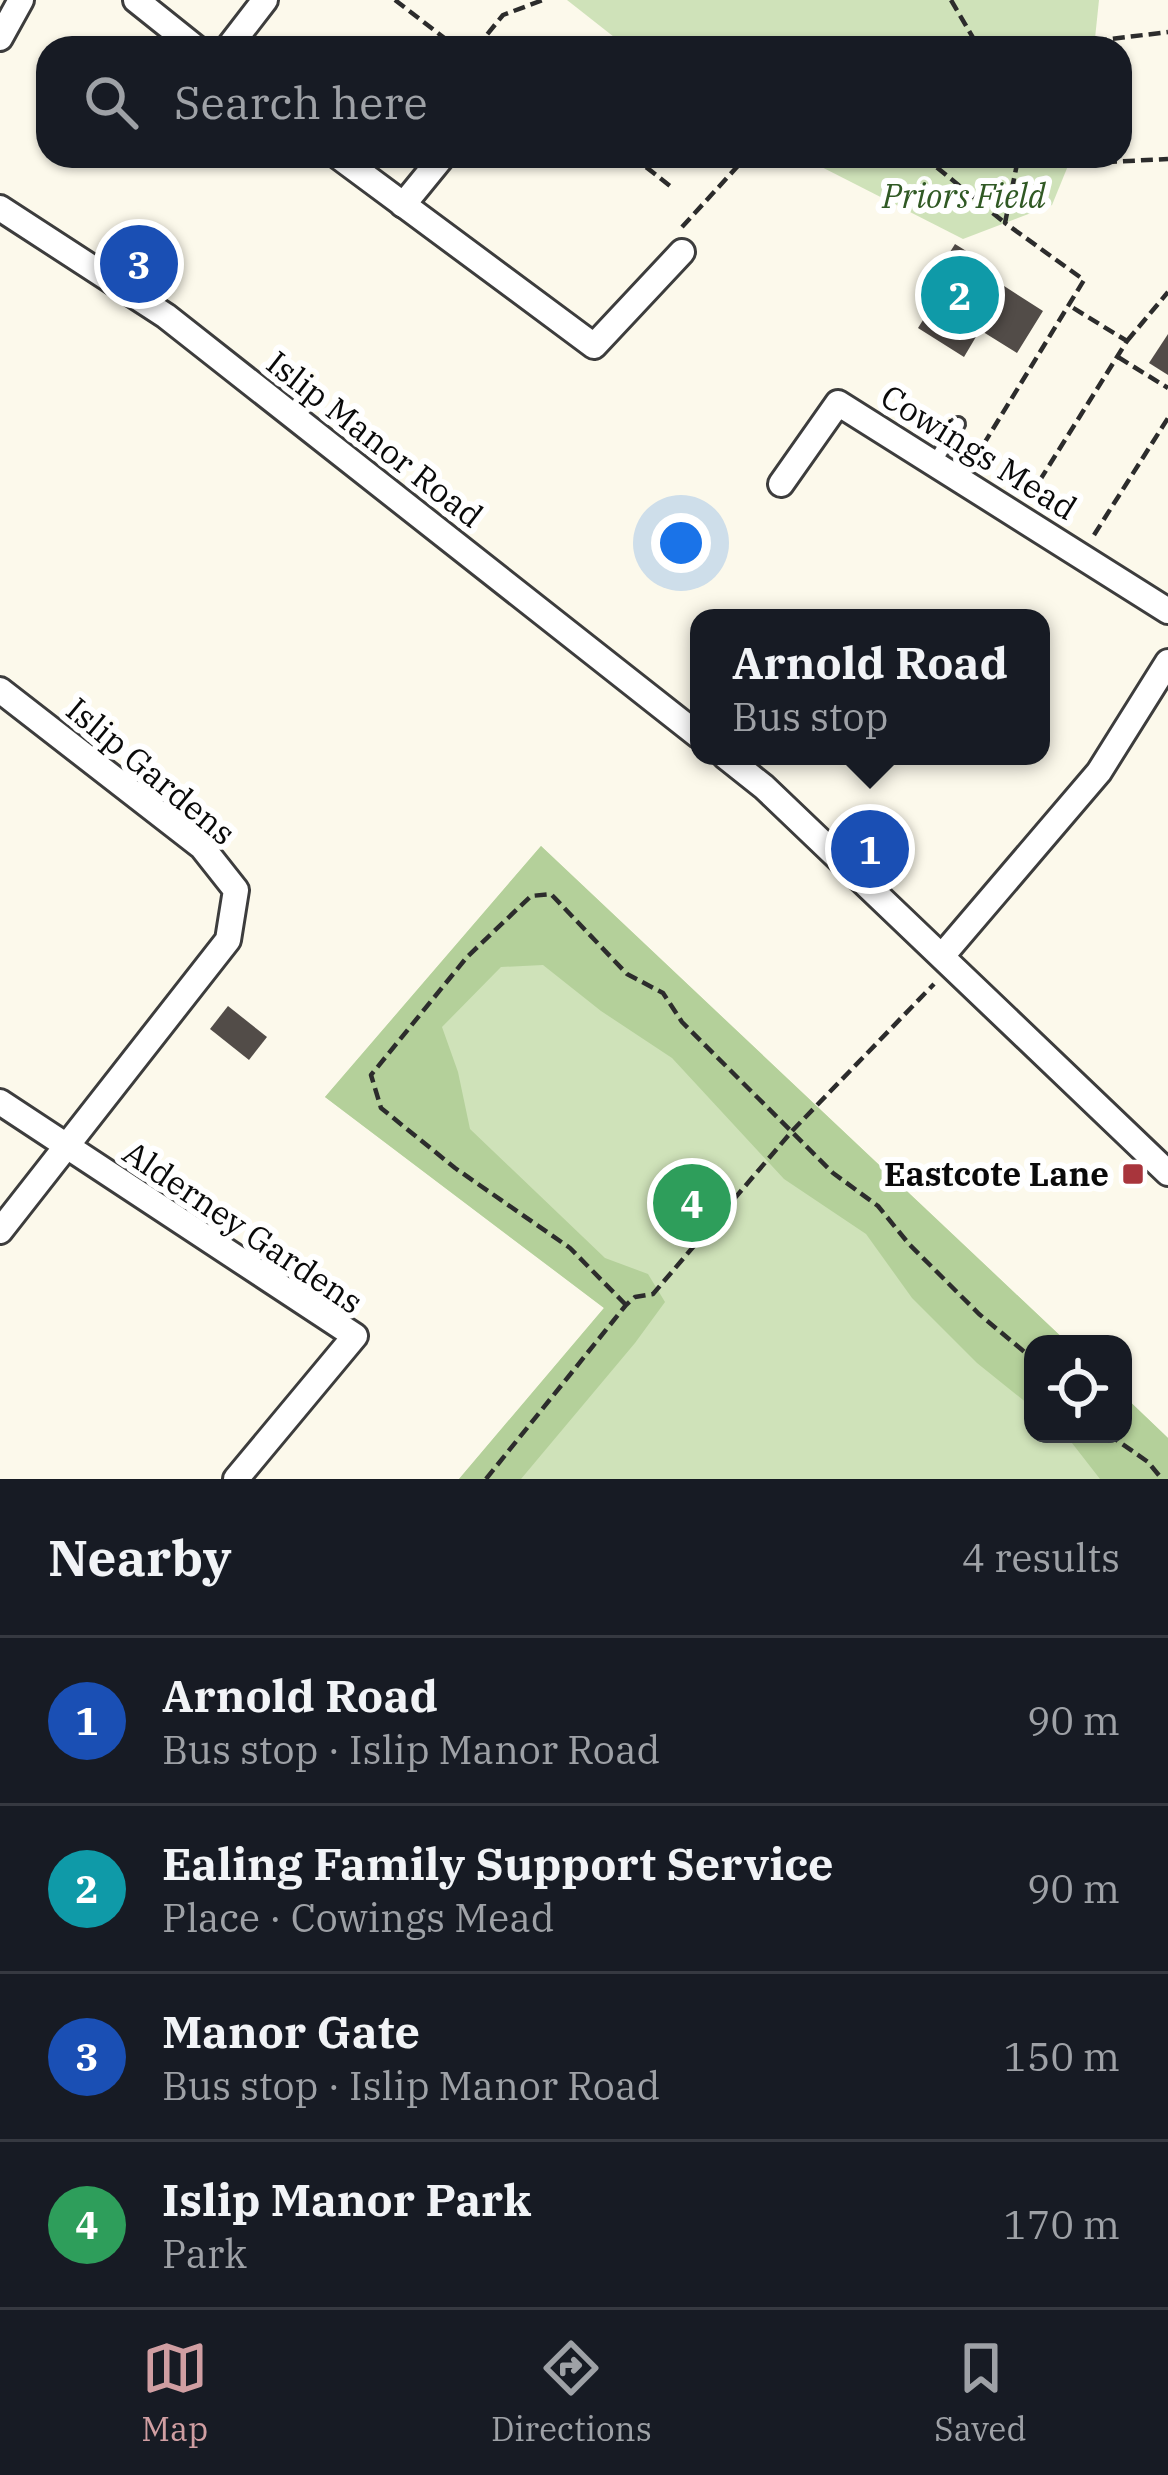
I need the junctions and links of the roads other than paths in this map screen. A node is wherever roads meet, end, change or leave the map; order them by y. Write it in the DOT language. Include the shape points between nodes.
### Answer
graph roads {
  1 [pos="21,0"];
  2 [pos="136,0"];
  3 [pos="265,0"];
  4 [pos="181,36"];
  5 [pos="237,36"];
  6 [pos="0,38"];
  7 [pos="354,168"];
  8 [pos="433,168"];
  9 [pos="403,205"];
  10 [pos="0,208"];
  11 [pos="682,252"];
  12 [pos="958,424"];
  13 [pos="934,463"];
  14 [pos="781,484"];
  15 [pos="1168,611"];
  16 [pos="1168,662"];
  17 [pos="0,690"];
  18 [pos="690,729"];
  19 [pos="736,765"];
  20 [pos="948,960"];
  21 [pos="0,1102"];
  22 [pos="66,1149"];
  23 [pos="1168,1173"];
  24 [pos="0,1231"];
  25 [pos="236,1479"];
  1 -- 6 [label="street"];
  2 -- 4 [label="street"];
  3 -- 5 [label="street"];
  7 -- 9 [label="street"];
  8 -- 9 [label="street"];
  9 -- 11 [label="street" via="594,346"];
  10 -- 18 [label="street, Islip Manor Road" via="166,316"];
  12 -- 13 [label="lane"];
  13 -- 14 [label="street, Cowings Mead" via="838,403"];
  13 -- 15 [label="street, Cowings Mead"];
  16 -- 20 [label="street" via="1099,772"];
  17 -- 22 [label="street, Islip Gardens" via="202,847 236,890 228,940"];
  19 -- 20 [label="street"];
  20 -- 23 [label="street"];
  21 -- 22 [label="street"];
  22 -- 24 [label="street, Islip Gardens"];
  22 -- 25 [label="street, Alderney Gardens" via="355,1336"];
}
